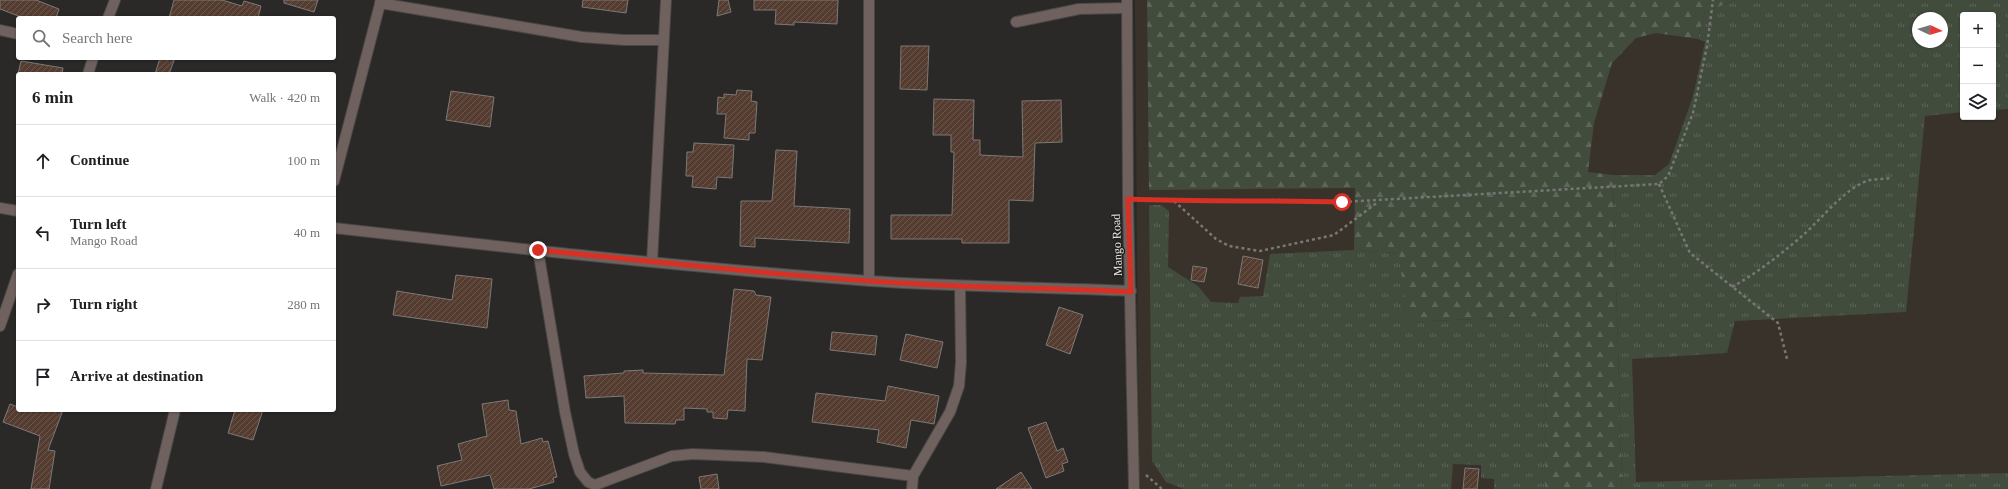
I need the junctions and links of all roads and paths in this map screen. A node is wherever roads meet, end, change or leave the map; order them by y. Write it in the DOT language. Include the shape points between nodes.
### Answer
graph roads {
  1 [pos="115,0"];
  2 [pos="666,0"];
  3 [pos="869,0"];
  4 [pos="1713,0"];
  5 [pos="380,1"];
  6 [pos="1127,4"];
  7 [pos="109,16"];
  8 [pos="1016,22"];
  9 [pos="0,30"];
  10 [pos="16,34"];
  11 [pos="663,40"];
  12 [pos="92,60"];
  13 [pos="89,72"];
  14 [pos="336,173"];
  15 [pos="1891,178"];
  16 [pos="1658,184"];
  17 [pos="1128,199"];
  18 [pos="1174,201"];
  19 [pos="1379,201"];
  20 [pos="0,208"];
  21 [pos="16,211"];
  22 [pos="336,228"];
  23 [pos="538,250"];
  24 [pos="652,262"];
  25 [pos="16,279"];
  26 [pos="870,281"];
  27 [pos="960,286"];
  28 [pos="1732,287"];
  29 [pos="1131,292"];
  30 [pos="1,320"];
  31 [pos="1786,359"];
  32 [pos="175,412"];
  33 [pos="1134,466"];
  34 [pos="913,476"];
  35 [pos="596,487"];
  36 [pos="156,489"];
  37 [pos="912,489"];
  38 [pos="1134,489"];
  39 [pos="1162,489"];
  1 -- 7 [label="street"];
  2 -- 11 [label="street"];
  3 -- 26 [label="street"];
  4 -- 16 [label="path" via="1707,46 1693,113 1668,176"];
  5 -- 11 [label="street" via="582,37"];
  5 -- 14 [label="street"];
  6 -- 8 [label="street" via="1079,9"];
  6 -- 17 [label="street, Mango Road"];
  9 -- 10 [label="street"];
  11 -- 24 [label="street"];
  12 -- 13 [label="street"];
  15 -- 28 [label="path" via="1859,185 1802,236"];
  16 -- 19 [label="path"];
  16 -- 28 [label="path" via="1690,253"];
  17 -- 18 [label="path"];
  17 -- 29 [label="street, Mango Road"];
  18 -- 19 [label="path"];
  18 -- 19 [label="path" via="1216,240 1229,246 1260,251 1334,235"];
  20 -- 21 [label="street"];
  22 -- 23 [label="street"];
  23 -- 24 [label="street"];
  23 -- 35 [label="street" via="564,412 574,454 580,472"];
  24 -- 26 [label="street"];
  25 -- 30 [label="street"];
  26 -- 27 [label="street"];
  27 -- 29 [label="street"];
  27 -- 34 [label="street" via="959,386 950,412"];
  28 -- 31 [label="path" via="1778,323"];
  29 -- 33 [label="street, Mango Road"];
  32 -- 36 [label="street"];
  33 -- 38 [label="street, Mango Road"];
  33 -- 39 [label="path"];
  34 -- 35 [label="street" via="764,457 693,454 672,456"];
  34 -- 37 [label="street"];
}
